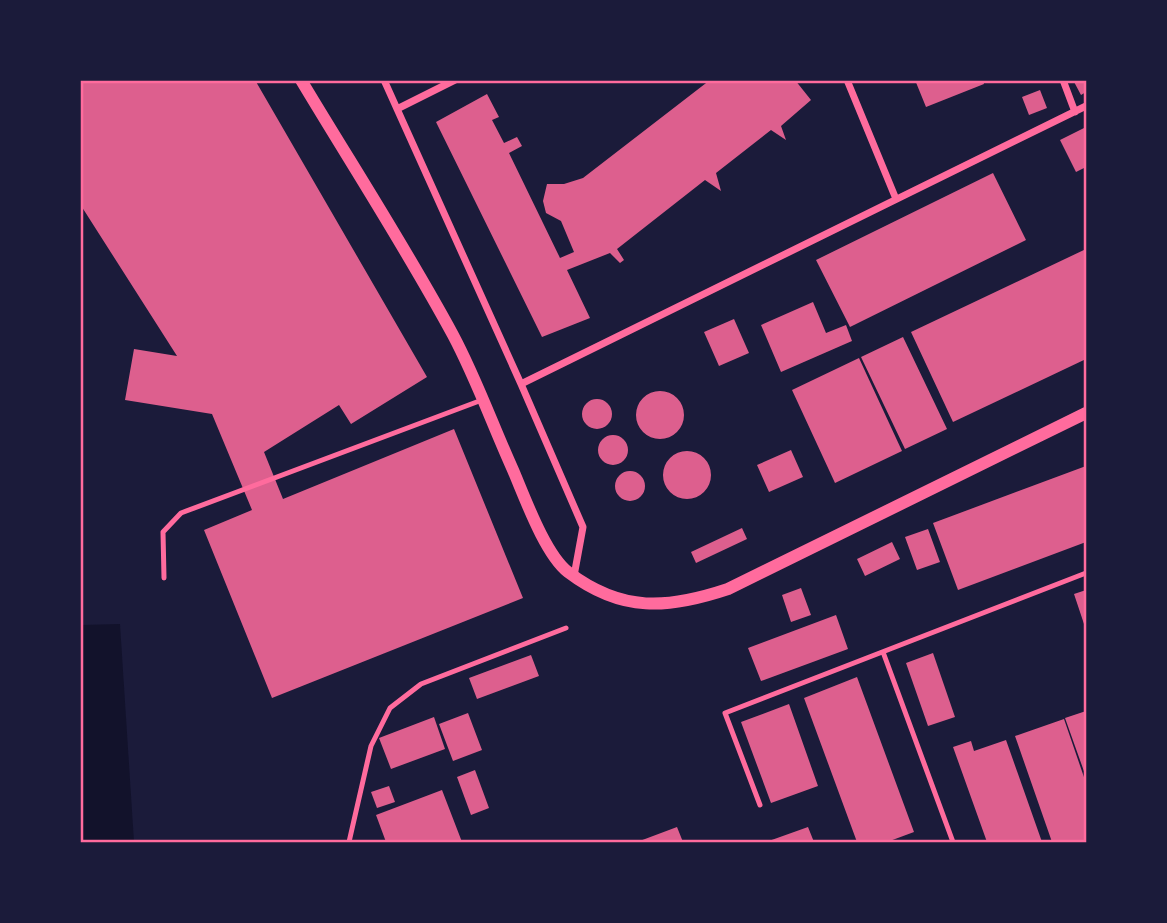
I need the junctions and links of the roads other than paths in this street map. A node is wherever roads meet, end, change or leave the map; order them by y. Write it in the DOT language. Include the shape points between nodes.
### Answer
graph roads {
  1 [pos="301,80"];
  2 [pos="384,80"];
  3 [pos="455,80"];
  4 [pos="848,80"];
  5 [pos="1063,80"];
  6 [pos="1087,106"];
  7 [pos="397,109"];
  8 [pos="1075,112"];
  9 [pos="896,199"];
  10 [pos="522,384"];
  11 [pos="482,400"];
  12 [pos="1087,413"];
  13 [pos="1087,573"];
  14 [pos="574,576"];
  15 [pos="164,578"];
  16 [pos="566,628"];
  17 [pos="883,652"];
  18 [pos="760,805"];
  19 [pos="349,842"];
  20 [pos="953,842"];
  1 -- 11 [label="street" via="454,337"];
  2 -- 7 [label="street"];
  3 -- 7 [label="street"];
  4 -- 9 [label="street"];
  5 -- 8 [label="street"];
  6 -- 8 [label="street"];
  7 -- 10 [label="street"];
  8 -- 9 [label="street"];
  9 -- 10 [label="street"];
  10 -- 14 [label="street" via="583,527"];
  11 -- 14 [label="street" via="541,535"];
  11 -- 15 [label="lane" via="180,513 163,532"];
  12 -- 14 [label="street" via="728,589 694,601 664,605 631,602"];
  13 -- 17 [label="lane"];
  16 -- 19 [label="lane" via="421,684 390,708 371,746"];
  17 -- 18 [label="lane" via="725,713"];
  17 -- 20 [label="lane"];
}
